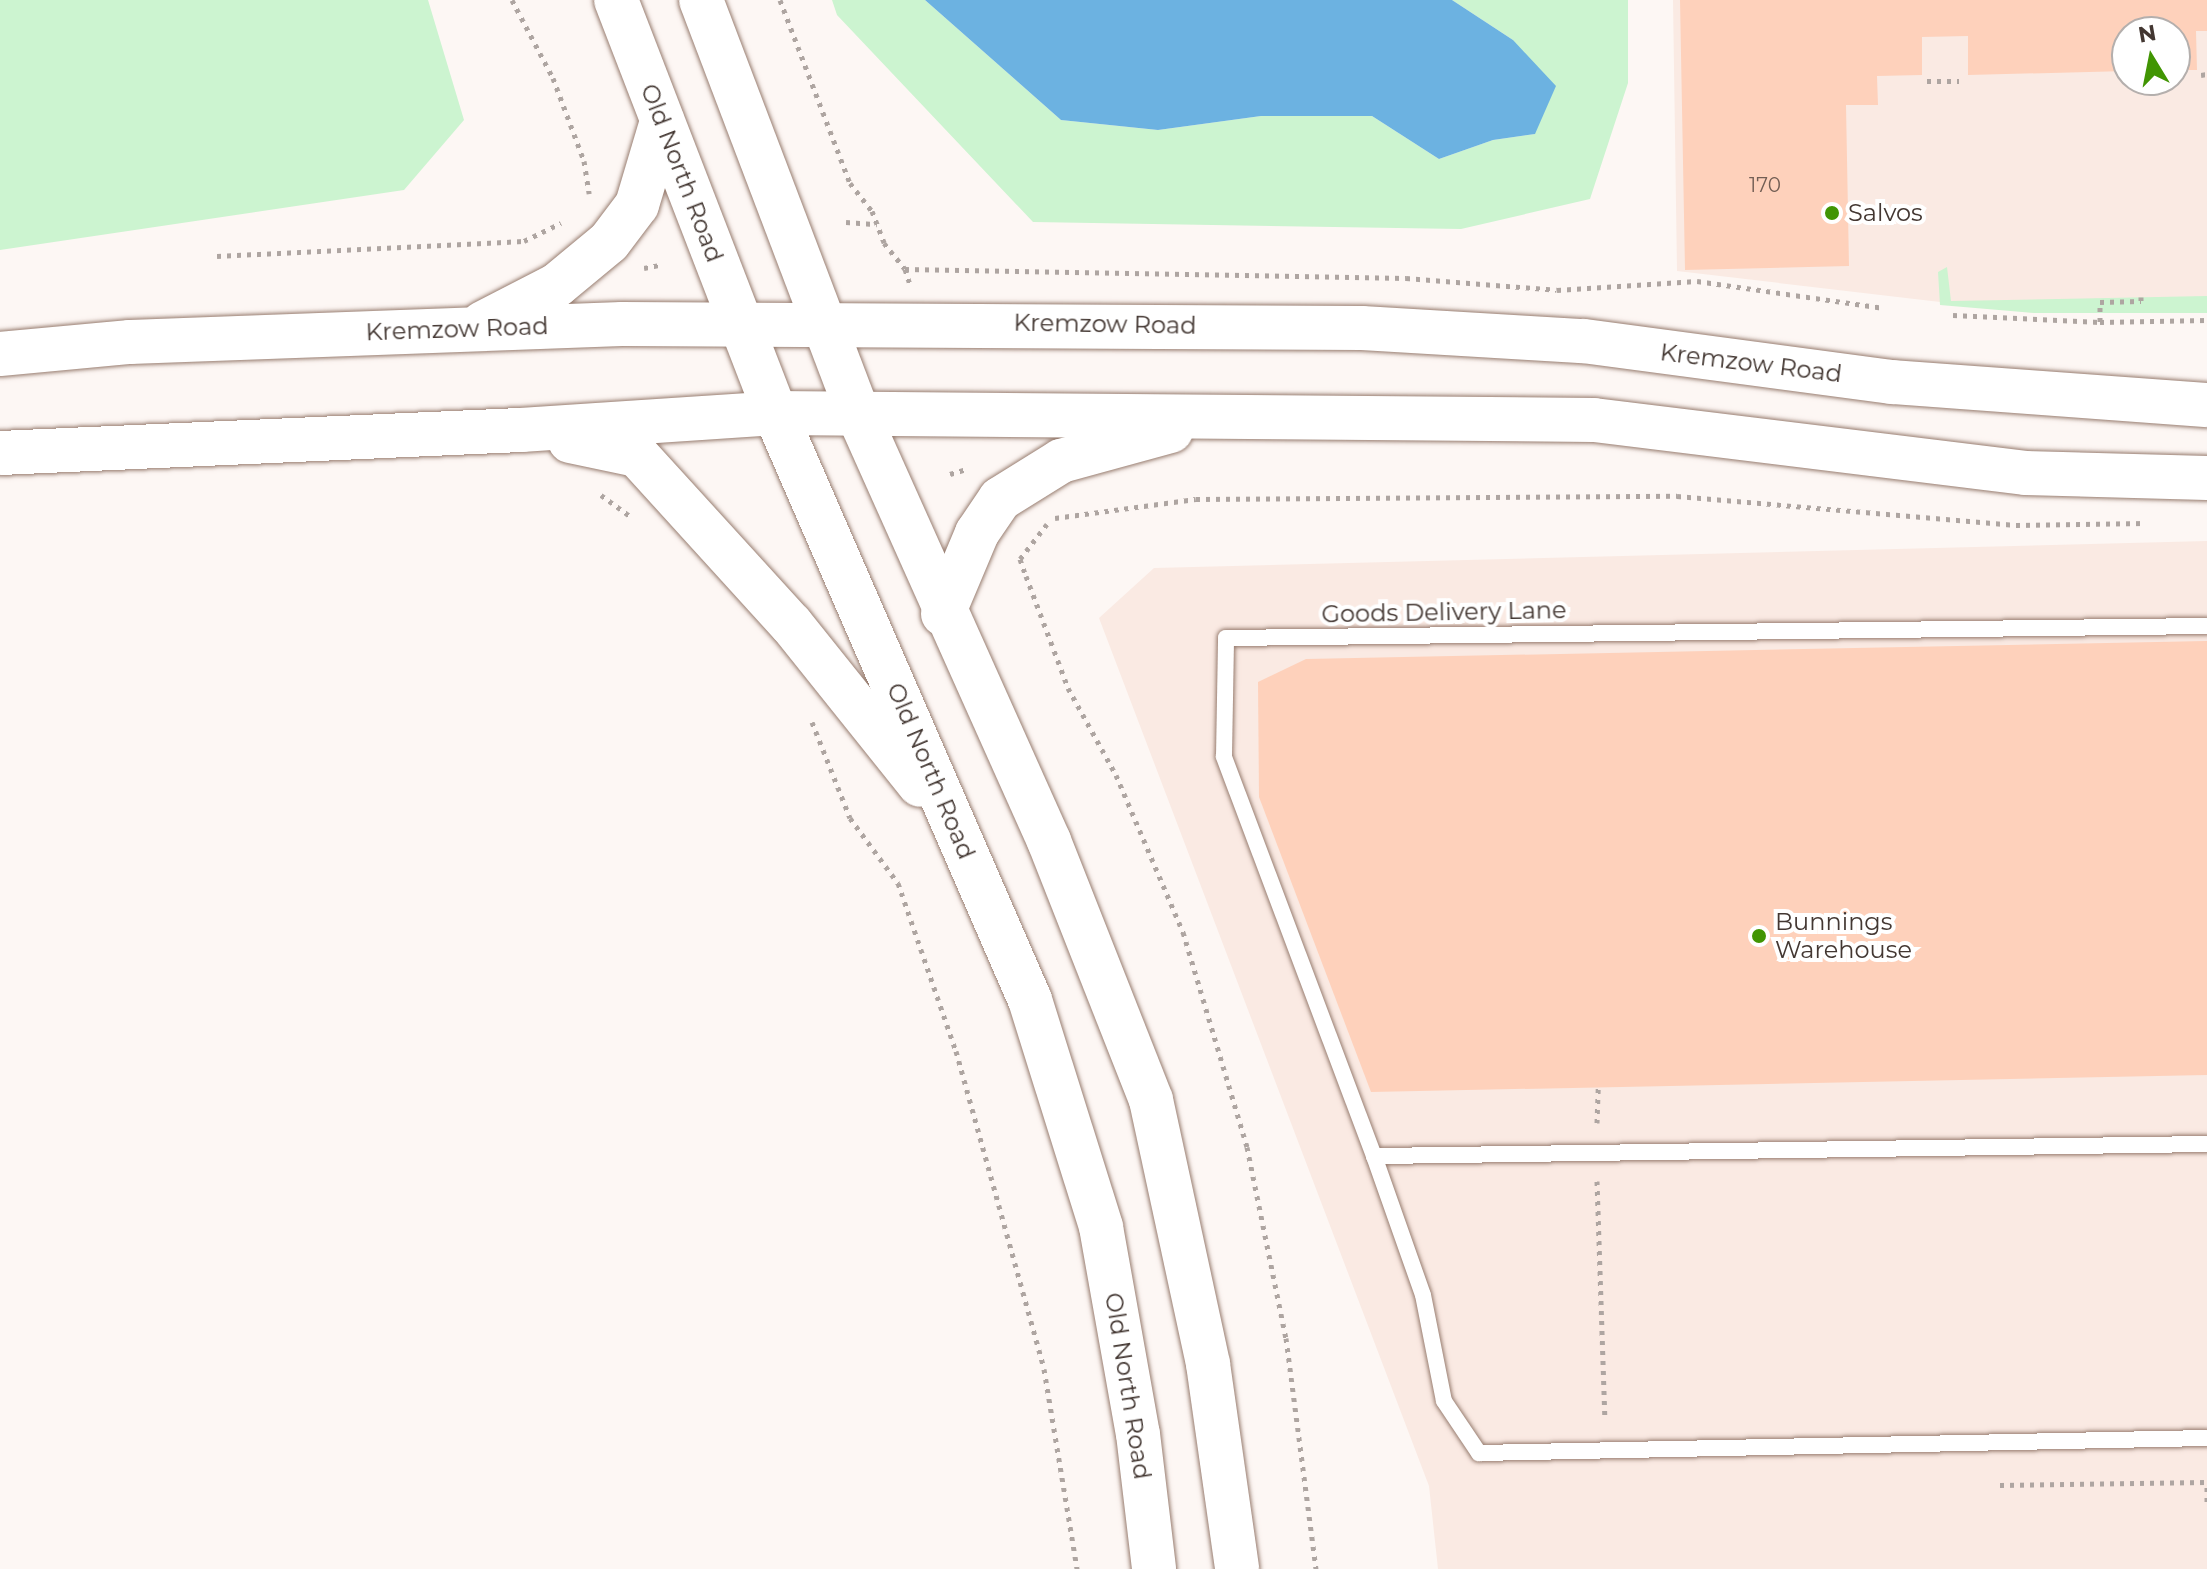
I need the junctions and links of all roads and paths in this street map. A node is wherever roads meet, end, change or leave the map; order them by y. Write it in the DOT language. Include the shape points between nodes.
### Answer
graph roads {
  1 [pos="512,0"];
  2 [pos="616,0"];
  3 [pos="701,0"];
  4 [pos="780,0"];
  5 [pos="1927,81"];
  6 [pos="1959,81"];
  7 [pos="662,121"];
  8 [pos="584,202"];
  9 [pos="564,221"];
  10 [pos="846,222"];
  11 [pos="877,224"];
  12 [pos="217,256"];
  13 [pos="659,265"];
  14 [pos="640,268"];
  15 [pos="905,269"];
  16 [pos="911,288"];
  17 [pos="2141,297"];
  18 [pos="1884,308"];
  19 [pos="1953,315"];
  20 [pos="2207,320"];
  21 [pos="2100,322"];
  22 [pos="742,326"];
  23 [pos="474,328"];
  24 [pos="826,329"];
  25 [pos="0,354"];
  26 [pos="2207,405"];
  27 [pos="775,413"];
  28 [pos="858,414"];
  29 [pos="1225,416"];
  30 [pos="521,430"];
  31 [pos="0,453"];
  32 [pos="966,469"];
  33 [pos="950,474"];
  34 [pos="2207,478"];
  35 [pos="601,495"];
  36 [pos="2159,522"];
  37 [pos="644,526"];
  38 [pos="943,614"];
  39 [pos="2207,626"];
  40 [pos="809,715"];
  41 [pos="956,830"];
  42 [pos="1598,1087"];
  43 [pos="2207,1144"];
  44 [pos="1596,1152"];
  45 [pos="1374,1156"];
  46 [pos="1605,1420"];
  47 [pos="2207,1438"];
  48 [pos="2207,1482"];
  49 [pos="2000,1485"];
  50 [pos="2207,1502"];
  51 [pos="1077,1569"];
  52 [pos="1154,1569"];
  53 [pos="1237,1569"];
  54 [pos="1316,1569"];
  1 -- 8 [label="path" via="553,78 584,161 591,189"];
  2 -- 7 [label="main road, Old North Road"];
  3 -- 24 [label="main road"];
  4 -- 11 [label="path" via="850,183"];
  5 -- 6 [label="path"];
  7 -- 22 [label="main road, Old North Road"];
  7 -- 23 [label="main road" via="637,205 609,242 557,285"];
  9 -- 12 [label="path" via="524,241"];
  10 -- 11 [label="path"];
  11 -- 15 [label="path" via="884,243"];
  13 -- 14 [label="path"];
  15 -- 16 [label="path"];
  15 -- 18 [label="path" via="1406,278 1557,290 1697,281"];
  17 -- 21 [label="path" via="2100,302"];
  19 -- 21 [label="path"];
  20 -- 21 [label="path"];
  22 -- 23 [label="main road, Kremzow Road"];
  22 -- 24 [label="main road, Kremzow Road"];
  22 -- 27 [label="main road, Old North Road"];
  23 -- 25 [label="main road, Kremzow Road" via="130,342"];
  24 -- 26 [label="main road, Kremzow Road" via="1004,323 1362,328 1584,341 1903,383"];
  24 -- 28 [label="main road"];
  27 -- 28 [label="main road"];
  27 -- 30 [label="main road"];
  27 -- 41 [label="main road, Old North Road"];
  28 -- 29 [label="main road"];
  28 -- 38 [label="main road"];
  29 -- 34 [label="main road" via="1594,420 2025,473"];
  29 -- 38 [label="main road" via="1061,461 1000,499 977,533"];
  30 -- 31 [label="main road"];
  30 -- 41 [label="main road" via="637,455 791,624"];
  32 -- 33 [label="path"];
  35 -- 37 [label="path"];
  36 -- 54 [label="path" via="2016,525 1677,496 1196,499 1053,518 1029,541 1020,559 1026,576 1068,688 1116,775 1183,932 1247,1147 1286,1338"];
  38 -- 53 [label="main road" via="1049,841 1151,1100 1208,1364"];
  39 -- 45 [label="lane, Goods Delivery Lane" via="1226,638 1224,756"];
  40 -- 51 [label="path" via="850,818 898,883 956,1051 1044,1369"];
  41 -- 52 [label="main road, Old North Road" via="1030,1000 1101,1227 1138,1434"];
  42 -- 44 [label="path"];
  43 -- 44 [label="lane"];
  44 -- 45 [label="lane"];
  44 -- 46 [label="path"];
  45 -- 47 [label="lane" via="1423,1295 1444,1401 1479,1453"];
  48 -- 49 [label="path"];
  48 -- 50 [label="path"];
}
